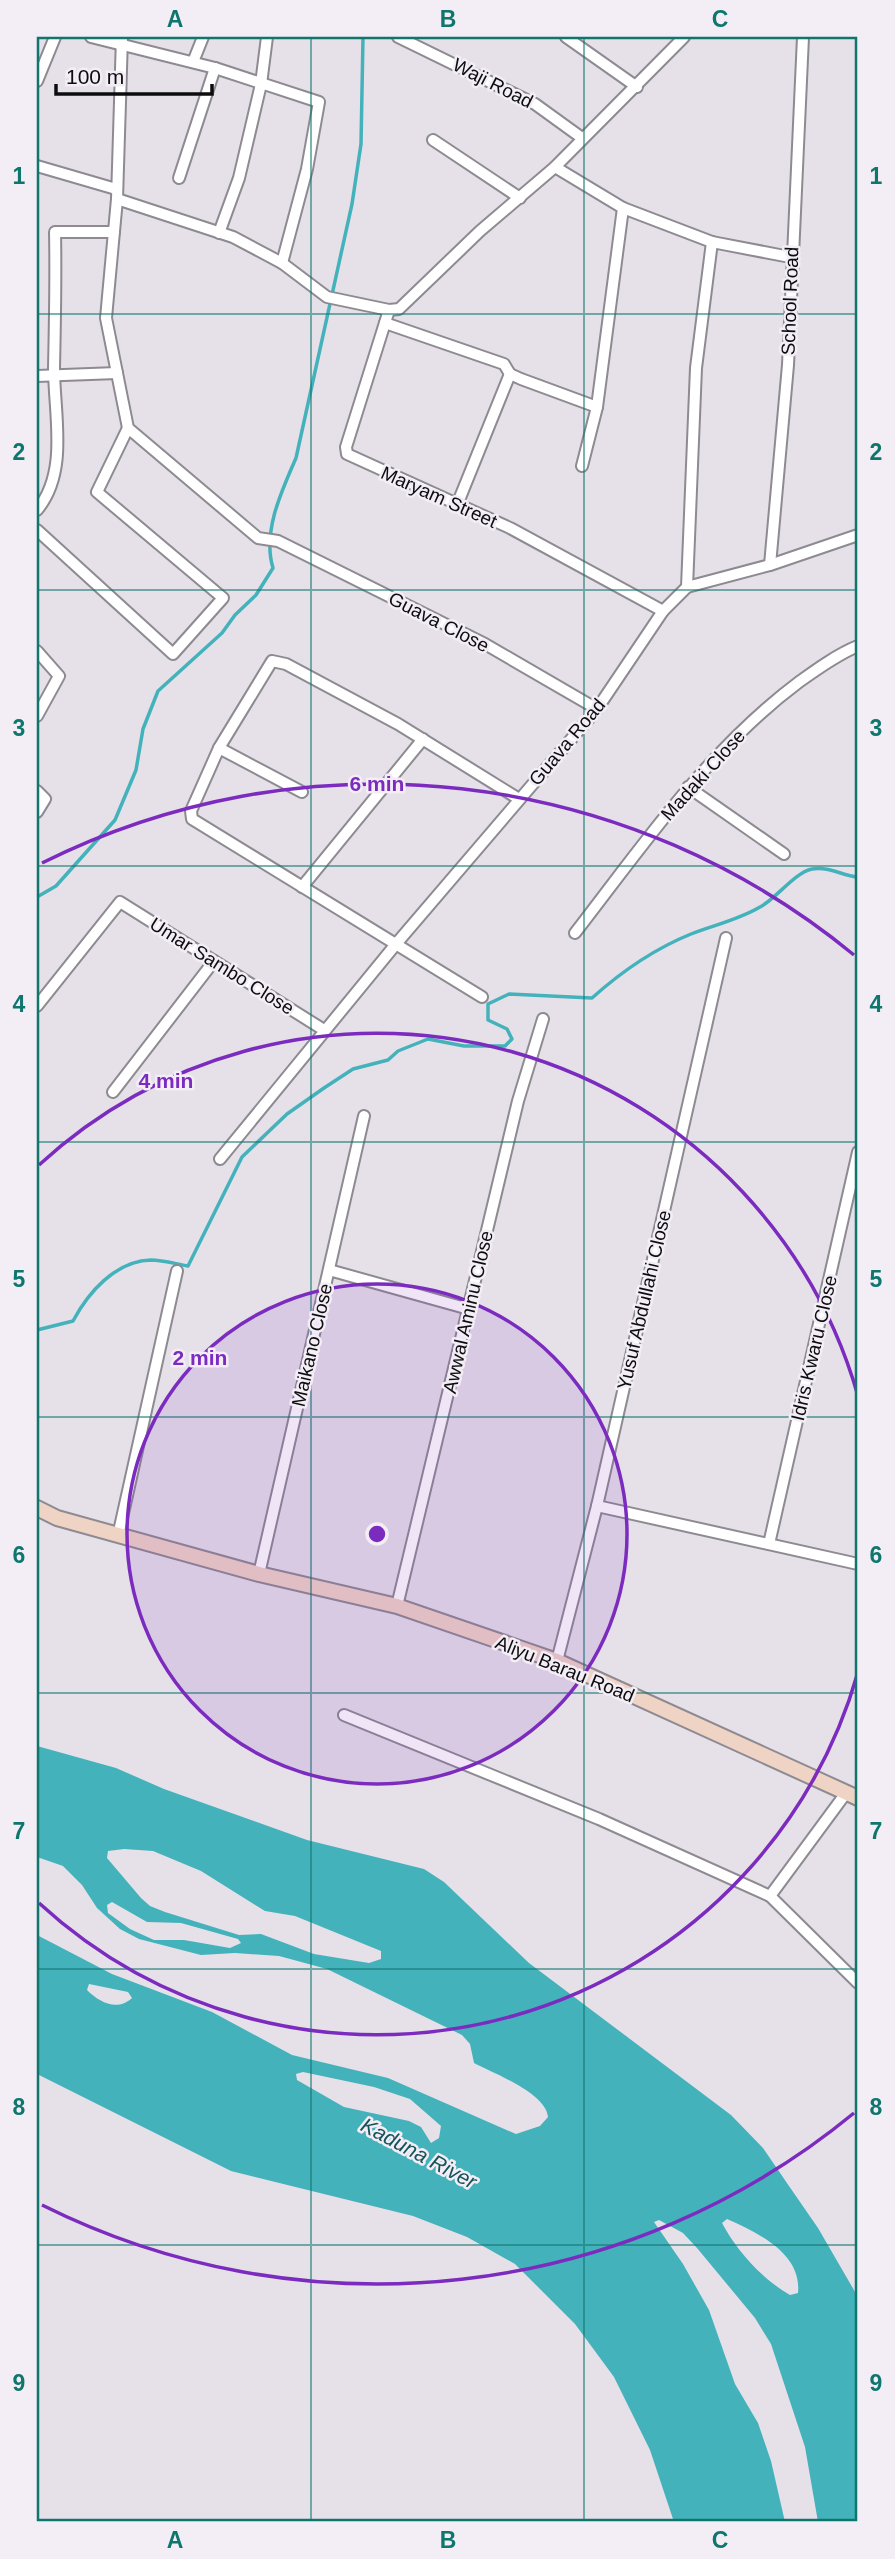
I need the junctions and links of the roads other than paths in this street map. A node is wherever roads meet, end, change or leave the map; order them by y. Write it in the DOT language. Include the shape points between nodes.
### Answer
graph roads {
  1 [pos="54,37"];
  2 [pos="91,37"];
  3 [pos="203,37"];
  4 [pos="267,37"];
  5 [pos="398,37"];
  6 [pos="566,37"];
  7 [pos="684,37"];
  8 [pos="803,37"];
  9 [pos="122,40"];
  10 [pos="193,62"];
  11 [pos="215,68"];
  12 [pos="37,81"];
  13 [pos="261,84"];
  14 [pos="638,87"];
  15 [pos="582,138"];
  16 [pos="433,140"];
  17 [pos="37,166"];
  18 [pos="555,167"];
  19 [pos="179,178"];
  20 [pos="117,194"];
  21 [pos="520,198"];
  22 [pos="623,208"];
  23 [pos="114,232"];
  24 [pos="219,233"];
  25 [pos="712,242"];
  26 [pos="790,257"];
  27 [pos="282,263"];
  28 [pos="388,310"];
  29 [pos="385,323"];
  30 [pos="117,373"];
  31 [pos="510,374"];
  32 [pos="37,376"];
  33 [pos="54,377"];
  34 [pos="597,407"];
  35 [pos="128,428"];
  36 [pos="582,466"];
  37 [pos="457,505"];
  38 [pos="37,510"];
  39 [pos="37,530"];
  40 [pos="858,535"];
  41 [pos="770,565"];
  42 [pos="687,587"];
  43 [pos="663,611"];
  44 [pos="858,646"];
  45 [pos="37,651"];
  46 [pos="597,709"];
  47 [pos="37,716"];
  48 [pos="422,739"];
  49 [pos="219,748"];
  50 [pos="688,787"];
  51 [pos="37,791"];
  52 [pos="302,792"];
  53 [pos="519,799"];
  54 [pos="37,812"];
  55 [pos="784,854"];
  56 [pos="302,887"];
  57 [pos="575,933"];
  58 [pos="726,938"];
  59 [pos="396,944"];
  60 [pos="214,961"];
  61 [pos="482,997"];
  62 [pos="37,1006"];
  63 [pos="544,1019"];
  64 [pos="324,1030"];
  65 [pos="113,1091"];
  66 [pos="364,1116"];
  67 [pos="858,1152"];
  68 [pos="220,1159"];
  69 [pos="329,1270"];
  70 [pos="177,1271"];
  71 [pos="469,1309"];
  72 [pos="597,1506"];
  73 [pos="37,1507"];
  74 [pos="118,1536"];
  75 [pos="769,1544"];
  76 [pos="858,1564"];
  77 [pos="259,1574"];
  78 [pos="397,1606"];
  79 [pos="557,1661"];
  80 [pos="344,1715"];
  81 [pos="852,1796"];
  82 [pos="770,1896"];
  83 [pos="858,1983"];
  1 -- 12 [label="street"];
  2 -- 9 [label="street"];
  3 -- 10 [label="street"];
  4 -- 13 [label="street"];
  5 -- 15 [label="street, Waji Road" via="535,104"];
  6 -- 14 [label="street"];
  7 -- 14 [label="street"];
  8 -- 26 [label="street, School Road"];
  9 -- 10 [label="street"];
  9 -- 20 [label="street"];
  10 -- 11 [label="street"];
  11 -- 13 [label="street"];
  11 -- 19 [label="street"];
  13 -- 24 [label="street" via="239,178"];
  13 -- 27 [label="street" via="319,102"];
  14 -- 15 [label="street"];
  15 -- 18 [label="street"];
  16 -- 21 [label="street"];
  17 -- 20 [label="street"];
  18 -- 21 [label="street"];
  18 -- 22 [label="street"];
  20 -- 23 [label="street"];
  20 -- 24 [label="street"];
  21 -- 28 [label="street" via="399,309"];
  22 -- 25 [label="street"];
  22 -- 34 [label="street"];
  23 -- 30 [label="street" via="106,318"];
  23 -- 33 [label="street" via="55,232"];
  24 -- 27 [label="street"];
  25 -- 26 [label="street"];
  25 -- 42 [label="street" via="696,368"];
  26 -- 41 [label="street, School Road" via="788,365"];
  27 -- 28 [label="street" via="331,298"];
  28 -- 29 [label="street, Maryam Street"];
  29 -- 31 [label="street" via="504,364"];
  29 -- 37 [label="street, Maryam Street" via="347,454"];
  30 -- 33 [label="street"];
  30 -- 35 [label="street"];
  31 -- 34 [label="street"];
  31 -- 37 [label="street"];
  32 -- 33 [label="street"];
  33 -- 38 [label="street" via="58,432 54,472 45,501"];
  34 -- 36 [label="street"];
  35 -- 39 [label="street" via="97,492 223,598 173,654"];
  35 -- 46 [label="street, Guava Close" via="258,538 278,541 485,644"];
  37 -- 43 [label="street, Maryam Street" via="510,528"];
  40 -- 41 [label="street"];
  41 -- 42 [label="street"];
  42 -- 43 [label="street, Guava Road"];
  43 -- 46 [label="street, Guava Road"];
  44 -- 50 [label="street, Madaki Close" via="774,701"];
  45 -- 47 [label="street" via="60,676"];
  46 -- 53 [label="street, Guava Road"];
  48 -- 49 [label="street" via="286,664 272,661"];
  48 -- 53 [label="street"];
  48 -- 56 [label="street"];
  49 -- 52 [label="street"];
  49 -- 56 [label="street" via="191,811 192,819"];
  50 -- 55 [label="street"];
  50 -- 57 [label="street, Madaki Close"];
  51 -- 54 [label="street" via="45,799"];
  53 -- 59 [label="street, Guava Road"];
  56 -- 59 [label="street"];
  58 -- 72 [label="street, Yusuf Abdullahi Close"];
  59 -- 61 [label="street"];
  59 -- 64 [label="street, Guava Road"];
  60 -- 62 [label="street, Umar Sambo Close" via="120,902"];
  60 -- 64 [label="street, Umar Sambo Close"];
  60 -- 65 [label="street"];
  63 -- 71 [label="street, Awwal Aminu Close" via="518,1101"];
  64 -- 68 [label="street, Guava Road"];
  66 -- 69 [label="street, Maikano Close"];
  67 -- 75 [label="street, Idris Kwaru Close"];
  69 -- 71 [label="street"];
  69 -- 77 [label="street, Maikano Close"];
  70 -- 74 [label="street"];
  71 -- 78 [label="street, Awwal Aminu Close"];
  72 -- 75 [label="street"];
  72 -- 79 [label="street, Yusuf Abdullahi Close"];
  73 -- 74 [label="street, Aliyu Barau Road" via="57,1518"];
  74 -- 77 [label="street, Aliyu Barau Road"];
  75 -- 76 [label="street"];
  77 -- 78 [label="street, Aliyu Barau Road"];
  78 -- 79 [label="street, Aliyu Barau Road"];
  79 -- 81 [label="street, Aliyu Barau Road"];
  80 -- 82 [label="street" via="599,1819"];
  81 -- 82 [label="street"];
  82 -- 83 [label="street"];
}
